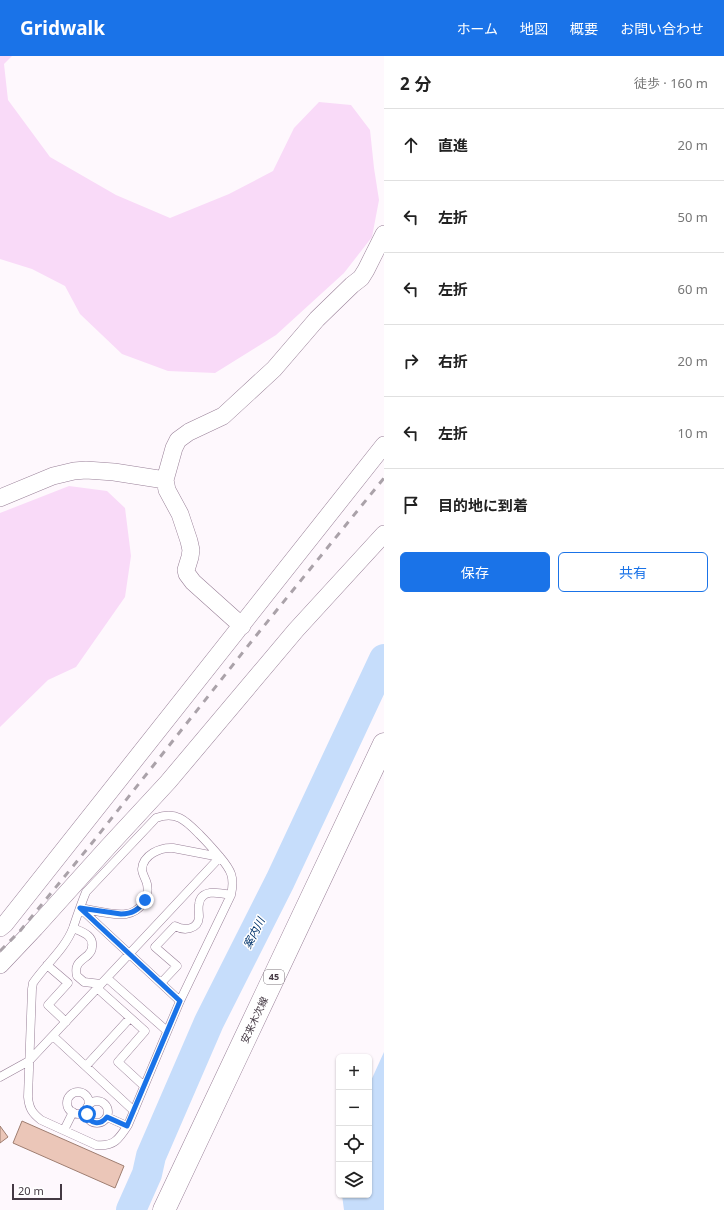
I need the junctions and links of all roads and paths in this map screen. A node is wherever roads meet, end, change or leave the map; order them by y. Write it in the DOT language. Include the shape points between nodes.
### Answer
graph roads {
  1 [pos="384,234"];
  2 [pos="384,445"];
  3 [pos="165,480"];
  4 [pos="0,498"];
  5 [pos="384,534"];
  6 [pos="242,626"];
  7 [pos="384,744"];
  8 [pos="220,857"];
  9 [pos="231,895"];
  10 [pos="80,908"];
  11 [pos="0,928"];
  12 [pos="73,928"];
  13 [pos="130,954"];
  14 [pos="0,965"];
  15 [pos="47,965"];
  16 [pos="102,983"];
  17 [pos="161,983"];
  18 [pos="180,1001"];
  19 [pos="130,1018"];
  20 [pos="66,1022"];
  21 [pos="167,1031"];
  22 [pos="53,1036"];
  23 [pos="29,1061"];
  24 [pos="86,1066"];
  25 [pos="0,1077"];
  26 [pos="144,1086"];
  27 [pos="134,1111"];
  28 [pos="73,1112"];
  29 [pos="107,1117"];
  30 [pos="127,1126"];
  31 [pos="64,1130"];
  32 [pos="164,1210"];
  1 -- 3 [label="street" via="361,278 317,319 274,369 223,416 178,440"];
  2 -- 6 [label="street"];
  3 -- 4 [label="street" via="114,472 74,470"];
  3 -- 6 [label="street" via="167,490 180,514 191,550 187,574 192,582"];
  5 -- 14 [label="street" via="296,630 168,782"];
  6 -- 11 [label="street"];
  7 -- 32 [label="main road, 安来木次線 / 45"];
  8 -- 9 [label="lane" via="232,874"];
  8 -- 10 [label="lane" via="173,848 159,850 151,854 143,864 148,889 139,908 131,913 121,914"];
  8 -- 10 [label="lane" via="182,818 161,816 156,818 91,886"];
  8 -- 13 [label="lane"];
  9 -- 17 [label="lane" via="212,892 202,896 199,903 199,919 195,925 183,929 175,926 155,947 177,966"];
  9 -- 18 [label="lane"];
  10 -- 12 [label="lane"];
  10 -- 13 [label="lane"];
  12 -- 15 [label="lane" via="68,940"];
  12 -- 16 [label="lane" via="88,935 92,945 88,955 78,962 77,976 84,982"];
  13 -- 16 [label="lane"];
  13 -- 17 [label="lane"];
  15 -- 20 [label="lane" via="68,983 48,1005"];
  15 -- 23 [label="lane" via="32,989"];
  16 -- 19 [label="lane"];
  16 -- 20 [label="lane"];
  16 -- 21 [label="lane"];
  17 -- 18 [label="lane"];
  18 -- 21 [label="lane"];
  19 -- 24 [label="lane"];
  19 -- 26 [label="lane" via="145,1031 118,1062"];
  20 -- 22 [label="lane"];
  21 -- 26 [label="lane"];
  22 -- 23 [label="lane"];
  22 -- 24 [label="lane"];
  23 -- 25 [label="lane"];
  23 -- 31 [label="lane" via="30,1110 41,1120"];
  24 -- 27 [label="lane"];
  26 -- 27 [label="lane"];
  27 -- 30 [label="lane"];
  28 -- 31 [label="lane"];
  29 -- 30 [label="lane"];
  30 -- 31 [label="lane" via="118,1140 105,1146 96,1145"];
}
